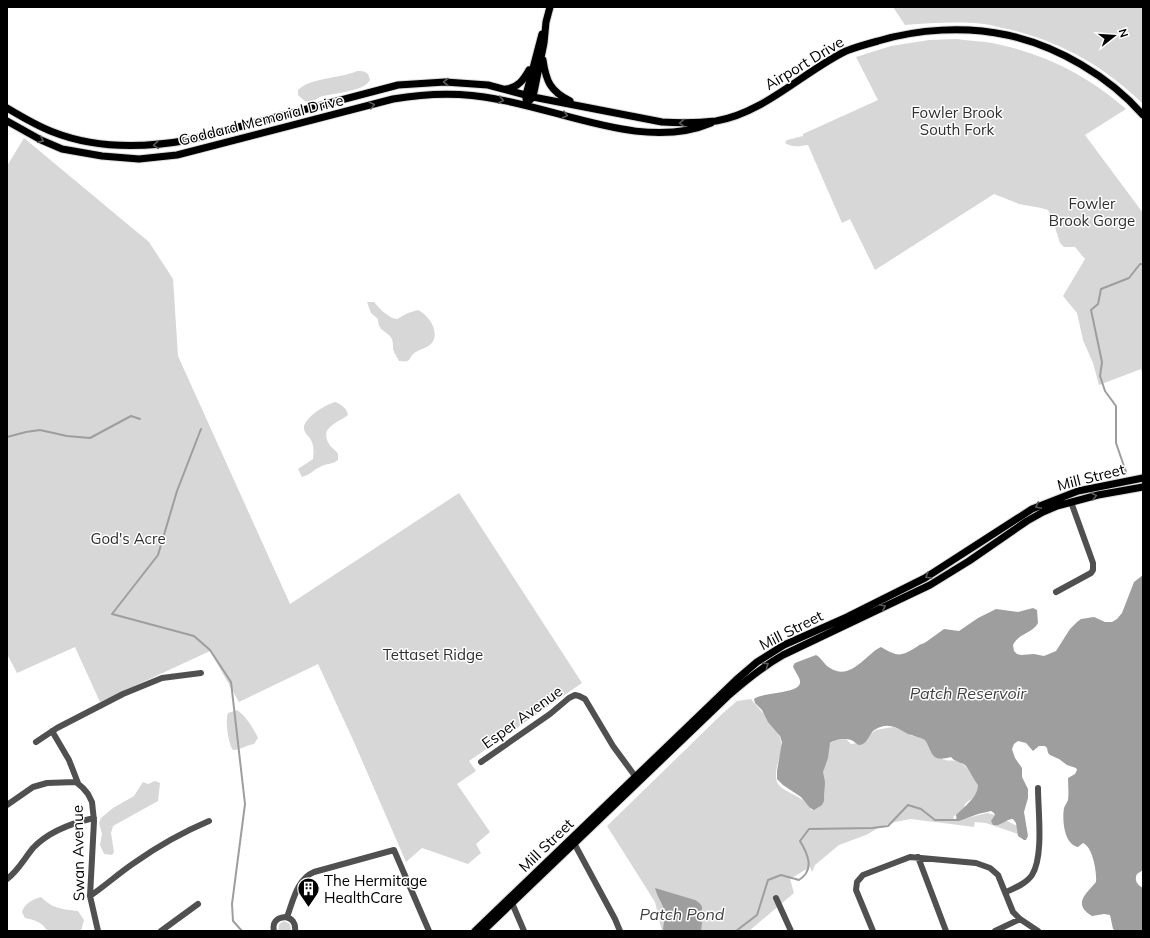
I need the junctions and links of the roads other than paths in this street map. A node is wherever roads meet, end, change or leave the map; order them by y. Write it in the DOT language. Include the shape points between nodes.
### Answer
graph roads {
  1 [pos="550,7"];
  2 [pos="546,22"];
  3 [pos="544,43"];
  4 [pos="535,59"];
  5 [pos="504,89"];
  6 [pos="529,96"];
  7 [pos="527,105"];
  8 [pos="7,108"];
  9 [pos="592,108"];
  10 [pos="1143,115"];
  11 [pos="720,120"];
  12 [pos="7,122"];
  13 [pos="1143,478"];
  14 [pos="1143,487"];
  15 [pos="1071,502"];
  16 [pos="1056,592"];
  17 [pos="812,637"];
  18 [pos="201,673"];
  19 [pos="52,731"];
  20 [pos="36,742"];
  21 [pos="481,762"];
  22 [pos="635,776"];
  23 [pos="78,783"];
  24 [pos="1038,788"];
  25 [pos="7,805"];
  26 [pos="94,818"];
  27 [pos="209,821"];
  28 [pos="574,843"];
  29 [pos="918,857"];
  30 [pos="7,879"];
  31 [pos="1006,892"];
  32 [pos="90,896"];
  33 [pos="776,898"];
  34 [pos="512,903"];
  35 [pos="198,904"];
  36 [pos="287,917"];
  37 [pos="1020,919"];
  38 [pos="98,931"];
  39 [pos="161,931"];
  40 [pos="274,931"];
  41 [pos="295,931"];
  42 [pos="429,931"];
  43 [pos="475,931"];
  44 [pos="483,931"];
  45 [pos="524,931"];
  46 [pos="620,931"];
  47 [pos="791,931"];
  48 [pos="873,931"];
  49 [pos="946,931"];
  50 [pos="995,931"];
  51 [pos="1038,931"];
  1 -- 2 [label="main road, Airport Drive"];
  2 -- 3 [label="main road, Airport Drive"];
  2 -- 4 [label="main road, Airport Drive"];
  3 -- 6 [label="main road, Airport Drive"];
  3 -- 9 [label="main road, Airport Drive" via="545,74 553,90 571,102"];
  4 -- 5 [label="main road" via="520,83"];
  4 -- 6 [label="main road, Airport Drive"];
  5 -- 6 [label="main road, Goddard Memorial Drive"];
  5 -- 8 [label="main road, Goddard Memorial Drive, one-way" via="465,82 398,85 189,140 144,146 103,144 63,136"];
  6 -- 7 [label="main road, Airport Drive"];
  6 -- 9 [label="main road, Airport Drive"];
  7 -- 11 [label="main road, Airport Drive, one-way" via="617,128 655,134 703,127"];
  12 -- 7 [label="main road, Goddard Memorial Drive, one-way" via="62,148 102,156 139,159 180,154 415,95 463,94"];
  11 -- 9 [label="main road, Airport Drive, one-way" via="662,122"];
  10 -- 11 [label="main road, Airport Drive" via="1115,88 1079,64 1055,52 1006,35 944,31 902,35 848,50 768,100"];
  13 -- 17 [label="main road, Mill Street, one-way" via="1078,491 1043,504 1013,520 925,578"];
  15 -- 14 [label="main road, Mill Street, one-way"];
  15 -- 16 [label="street" via="1093,563 1093,570"];
  17 -- 15 [label="main road, Mill Street, one-way" via="930,585 1036,515"];
  17 -- 22 [label="main road, Mill Street" via="784,645 752,666"];
  28 -- 17 [label="main road, Mill Street, one-way" via="750,676"];
  18 -- 19 [label="street" via="162,678 123,694"];
  19 -- 20 [label="street"];
  19 -- 23 [label="street" via="69,760"];
  21 -- 22 [label="street, Esper Avenue" via="575,695 585,700"];
  22 -- 43 [label="main road, Mill Street"];
  23 -- 25 [label="street, Swan Avenue" via="39,784"];
  23 -- 26 [label="street, Swan Avenue" via="90,797"];
  24 -- 31 [label="street" via="1039,846 1036,865 1032,876"];
  26 -- 30 [label="street" via="64,827 46,838 32,849"];
  26 -- 32 [label="street, Swan Avenue"];
  27 -- 32 [label="street" via="154,850"];
  28 -- 34 [label="main road, Mill Street"];
  28 -- 46 [label="street"];
  29 -- 31 [label="street" via="976,863 990,868 998,875"];
  29 -- 48 [label="street" via="906,858 859,878 856,890"];
  29 -- 49 [label="street"];
  31 -- 37 [label="street" via="1011,908"];
  32 -- 38 [label="street, Swan Avenue"];
  33 -- 47 [label="street"];
  34 -- 44 [label="main road, Mill Street"];
  34 -- 45 [label="street"];
  35 -- 39 [label="street"];
  36 -- 40 [label="street" via="276,920"];
  36 -- 41 [label="street" via="294,923"];
  36 -- 42 [label="street" via="300,884 307,876 394,850"];
  37 -- 50 [label="street"];
  37 -- 51 [label="street"];
}
